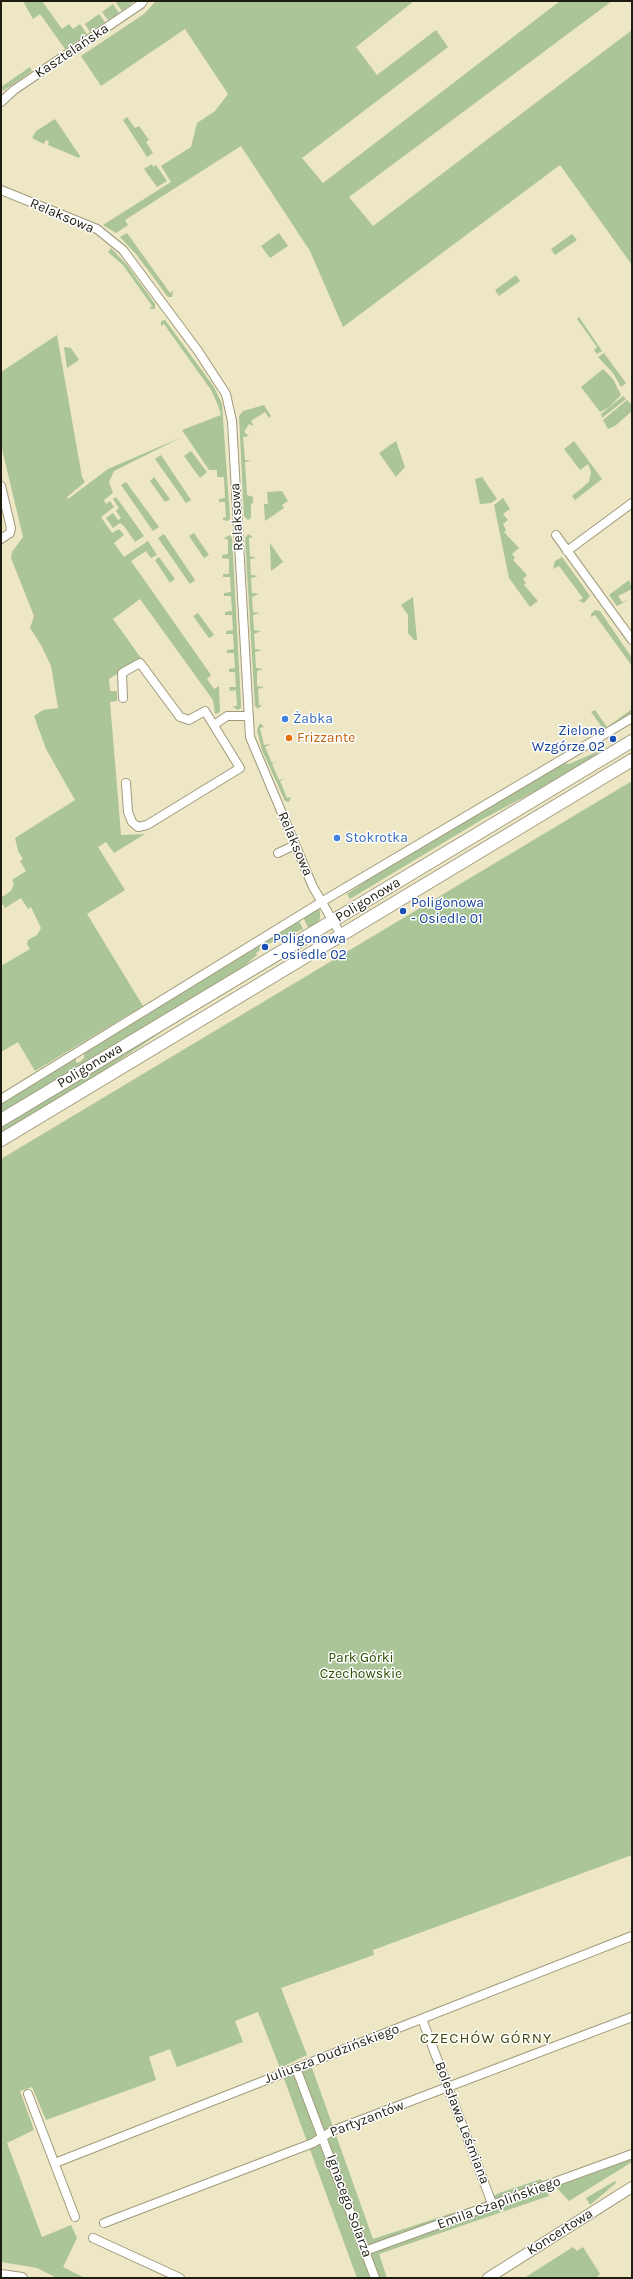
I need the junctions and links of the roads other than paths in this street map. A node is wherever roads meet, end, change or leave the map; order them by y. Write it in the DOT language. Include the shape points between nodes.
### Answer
graph roads {
  1 [pos="143,1"];
  2 [pos="1,102"];
  3 [pos="1,190"];
  4 [pos="1,486"];
  5 [pos="632,503"];
  6 [pos="556,535"];
  7 [pos="1,539"];
  8 [pos="567,551"];
  9 [pos="632,640"];
  10 [pos="123,698"];
  11 [pos="248,716"];
  12 [pos="632,718"];
  13 [pos="214,726"];
  14 [pos="632,740"];
  15 [pos="632,760"];
  16 [pos="126,783"];
  17 [pos="295,845"];
  18 [pos="278,853"];
  19 [pos="322,902"];
  20 [pos="332,922"];
  21 [pos="341,935"];
  22 [pos="1,1099"];
  23 [pos="1,1120"];
  24 [pos="1,1140"];
  25 [pos="632,1936"];
  26 [pos="632,2017"];
  27 [pos="422,2019"];
  28 [pos="296,2068"];
  29 [pos="449,2087"];
  30 [pos="28,2094"];
  31 [pos="323,2136"];
  32 [pos="632,2154"];
  33 [pos="55,2163"];
  34 [pos="632,2187"];
  35 [pos="493,2206"];
  36 [pos="75,2217"];
  37 [pos="104,2223"];
  38 [pos="93,2238"];
  39 [pos="365,2251"];
  40 [pos="1,2275"];
  41 [pos="22,2278"];
  42 [pos="180,2278"];
  43 [pos="375,2278"];
  44 [pos="488,2278"];
  1 -- 2 [label="street, Kasztelańska" via="14,90"];
  3 -- 11 [label="street, Relaksowa" via="97,229 123,250 202,357 226,394 232,421"];
  4 -- 7 [label="street" via="11,528 10,533"];
  5 -- 8 [label="street"];
  6 -- 8 [label="street"];
  8 -- 9 [label="street"];
  10 -- 13 [label="street" via="122,673 140,663 180,717 189,720 205,711"];
  11 -- 13 [label="street" via="227,716"];
  11 -- 17 [label="street, Relaksowa" via="250,737"];
  12 -- 19 [label="street"];
  13 -- 16 [label="street" via="240,768 147,825 138,827 132,822 128,812"];
  14 -- 20 [label="main road, Poligonowa"];
  15 -- 21 [label="main road, Poligonowa"];
  17 -- 18 [label="street"];
  17 -- 19 [label="street, Relaksowa"];
  19 -- 20 [label="street, Relaksowa"];
  19 -- 22 [label="street"];
  20 -- 21 [label="street, Relaksowa"];
  20 -- 23 [label="main road, Poligonowa"];
  21 -- 24 [label="main road, Poligonowa"];
  25 -- 27 [label="street, Juliusza Dudzińskiego"];
  26 -- 29 [label="street, Partyzantów"];
  27 -- 28 [label="street, Juliusza Dudzińskiego"];
  27 -- 29 [label="street, Bolesława Leśmiana"];
  28 -- 31 [label="street, Ignacego Solarza"];
  28 -- 33 [label="street, Juliusza Dudzińskiego"];
  29 -- 31 [label="street, Partyzantów"];
  29 -- 35 [label="street, Bolesława Leśmiana"];
  30 -- 33 [label="street"];
  31 -- 37 [label="street, Partyzantów" via="312,2143"];
  31 -- 39 [label="street, Ignacego Solarza"];
  32 -- 35 [label="street, Emila Czaplińskiego"];
  33 -- 36 [label="street"];
  34 -- 44 [label="street, Koncertowa"];
  35 -- 39 [label="street, Emila Czaplińskiego"];
  38 -- 42 [label="street"];
  39 -- 43 [label="street, Ignacego Solarza"];
  40 -- 41 [label="street"];
}
